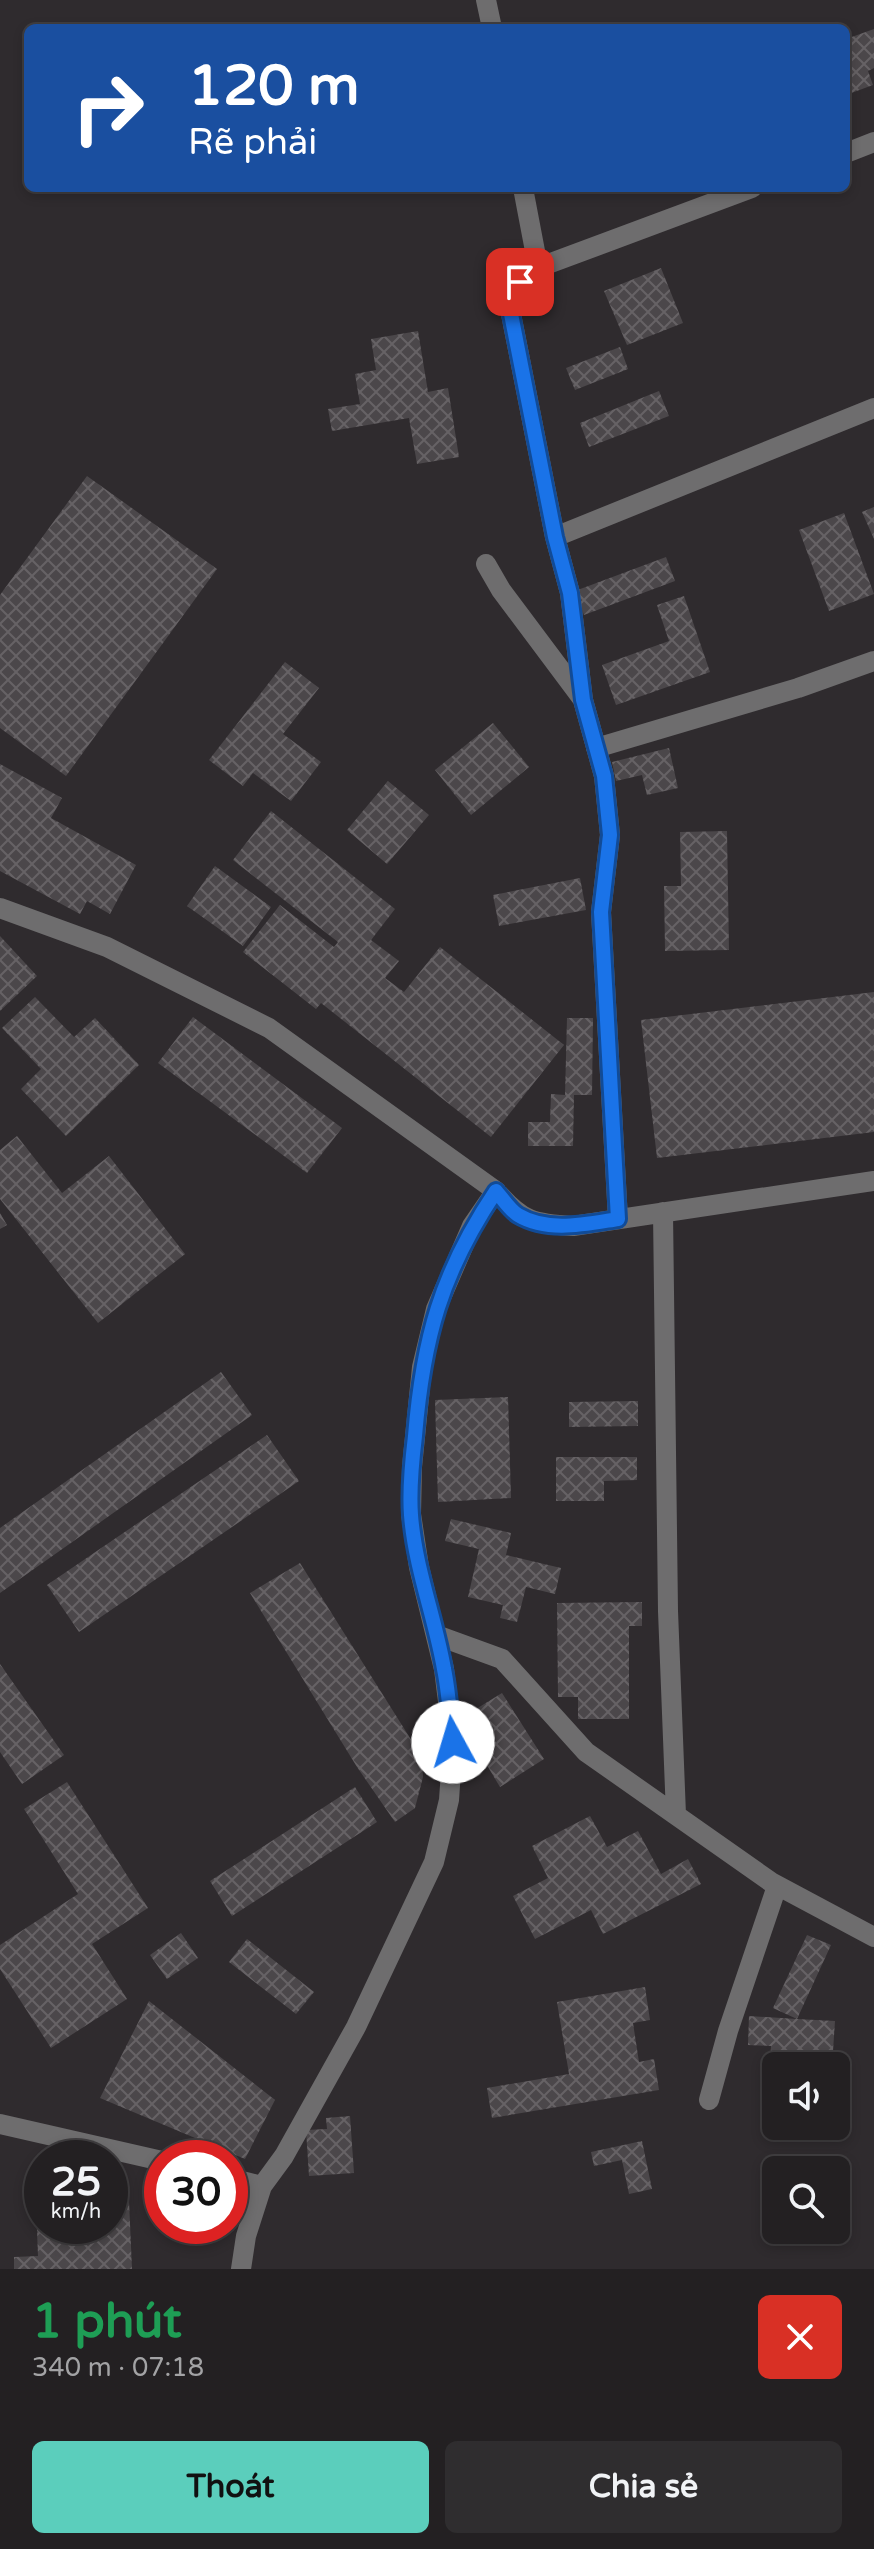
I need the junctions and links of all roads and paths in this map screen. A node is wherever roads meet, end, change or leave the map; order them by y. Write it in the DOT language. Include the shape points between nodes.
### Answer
graph roads {
  1 [pos="486,0"];
  2 [pos="491,24"];
  3 [pos="874,142"];
  4 [pos="850,151"];
  5 [pos="524,192"];
  6 [pos="741,192"];
  7 [pos="532,270"];
  8 [pos="874,408"];
  9 [pos="555,537"];
  10 [pos="486,564"];
  11 [pos="874,661"];
  12 [pos="583,700"];
  13 [pos="596,748"];
  14 [pos="0,908"];
  15 [pos="874,1181"];
  16 [pos="496,1191"];
  17 [pos="663,1212"];
  18 [pos="618,1219"];
  19 [pos="436,1635"];
  20 [pos="676,1815"];
  21 [pos="777,1886"];
  22 [pos="874,1937"];
  23 [pos="709,2100"];
  24 [pos="0,2124"];
  25 [pos="144,2157"];
  26 [pos="248,2182"];
  27 [pos="262,2186"];
  28 [pos="241,2269"];
  1 -- 2 [label="street"];
  3 -- 4 [label="street"];
  5 -- 7 [label="street" via="535,251"];
  6 -- 7 [label="street"];
  7 -- 9 [label="street" via="520,282 511,314"];
  8 -- 9 [label="street"];
  9 -- 12 [label="street" via="570,593"];
  10 -- 12 [label="street"];
  11 -- 13 [label="street"];
  12 -- 13 [label="street"];
  13 -- 18 [label="street" via="610,835 601,912"];
  14 -- 16 [label="street" via="107,947 269,1028"];
  15 -- 17 [label="street"];
  16 -- 18 [label="street" via="516,1214 544,1224"];
  16 -- 19 [label="street" via="452,1268 422,1367 411,1514"];
  17 -- 18 [label="street"];
  17 -- 20 [label="street"];
  19 -- 20 [label="street" via="502,1659 586,1752"];
  19 -- 27 [label="street" via="453,1742 449,1800 434,1862 356,2027"];
  20 -- 21 [label="street"];
  21 -- 22 [label="street"];
  21 -- 23 [label="street"];
  24 -- 25 [label="street"];
  26 -- 27 [label="street"];
  27 -- 28 [label="street"];
}
